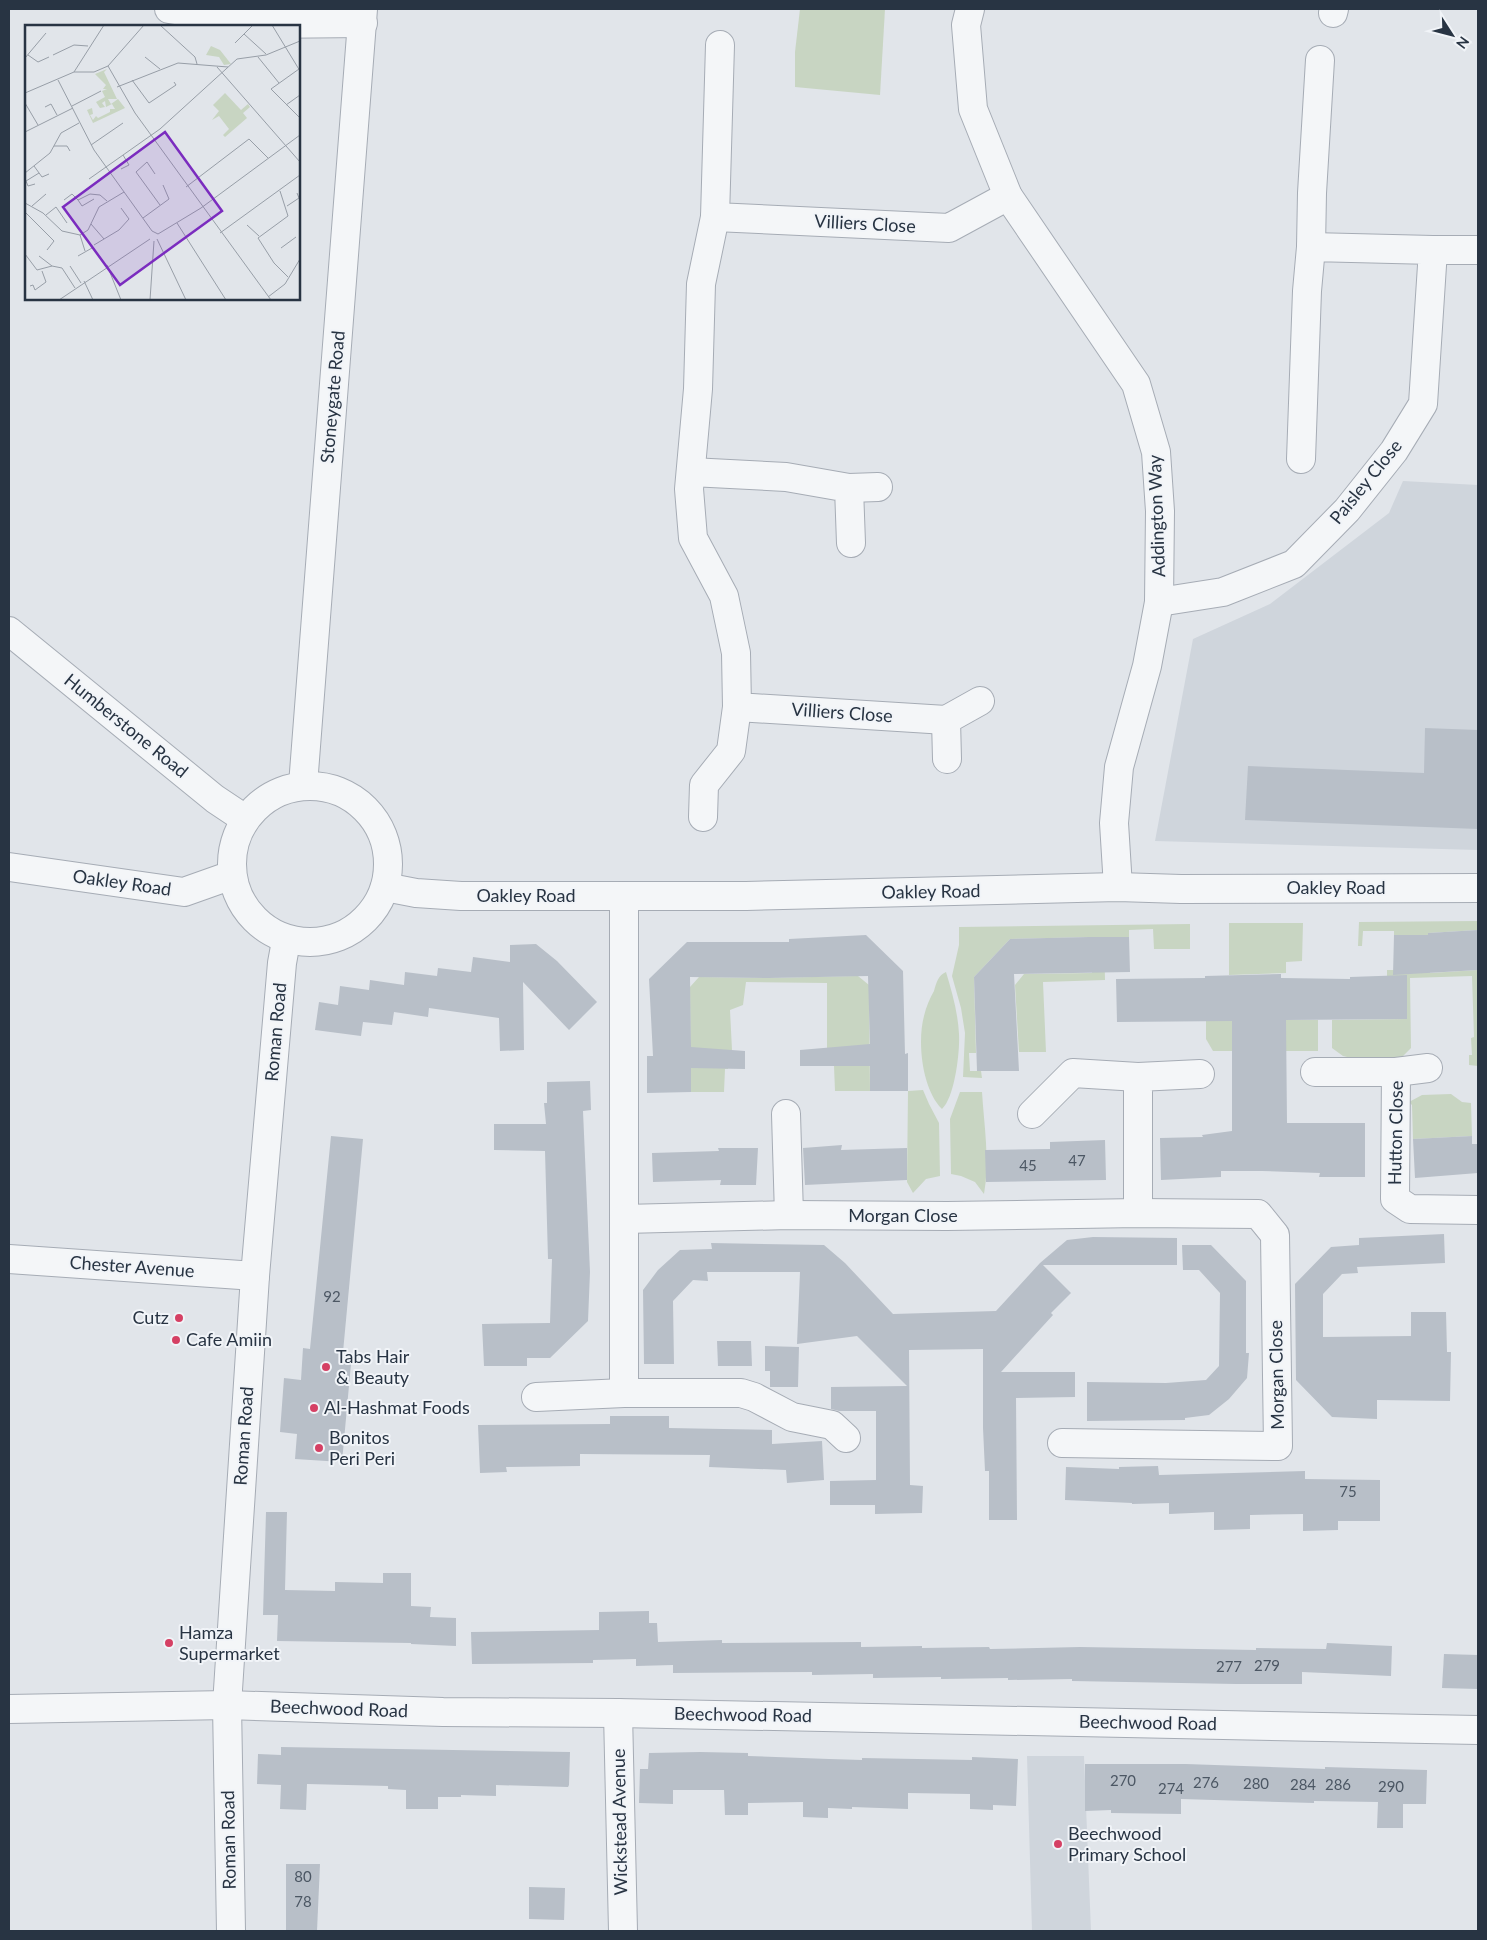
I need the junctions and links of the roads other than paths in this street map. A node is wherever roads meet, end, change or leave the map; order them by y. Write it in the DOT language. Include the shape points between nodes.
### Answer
graph roads {
  1 [pos="169,9"];
  2 [pos="970,9"];
  3 [pos="363,16"];
  4 [pos="720,45"];
  5 [pos="1320,60"];
  6 [pos="1008,196"];
  7 [pos="715,217"];
  8 [pos="1311,246"];
  9 [pos="1433,250"];
  10 [pos="1478,250"];
  11 [pos="1301,459"];
  12 [pos="690,472"];
  13 [pos="878,487"];
  14 [pos="849,488"];
  15 [pos="850,543"];
  16 [pos="1159,602"];
  17 [pos="9,631"];
  18 [pos="980,701"];
  19 [pos="737,707"];
  20 [pos="946,720"];
  21 [pos="947,759"];
  22 [pos="302,785"];
  23 [pos="703,817"];
  24 [pos="245,819"];
  25 [pos="9,867"];
  26 [pos="232,875"];
  27 [pos="385,886"];
  28 [pos="1118,887"];
  29 [pos="1478,888"];
  30 [pos="624,896"];
  31 [pos="286,941"];
  32 [pos="1428,1068"];
  33 [pos="1315,1072"];
  34 [pos="1396,1072"];
  35 [pos="1200,1074"];
  36 [pos="1138,1077"];
  37 [pos="786,1114"];
  38 [pos="1032,1114"];
  39 [pos="1478,1210"];
  40 [pos="1138,1212"];
  41 [pos="789,1215"];
  42 [pos="624,1219"];
  43 [pos="9,1259"];
  44 [pos="255,1276"];
  45 [pos="624,1393"];
  46 [pos="536,1397"];
  47 [pos="846,1438"];
  48 [pos="1062,1443"];
  49 [pos="227,1705"];
  50 [pos="9,1709"];
  51 [pos="618,1713"];
  52 [pos="1478,1730"];
  53 [pos="231,1931"];
  54 [pos="623,1931"];
  1 -- 3 [label="street" via="262,24"];
  2 -- 6 [label="street, Addington Way" via="966,25 973,109"];
  3 -- 22 [label="street, Stoneygate Road"];
  4 -- 7 [label="street"];
  5 -- 8 [label="street"];
  6 -- 7 [label="street, Villiers Close" via="949,228"];
  6 -- 16 [label="street, Addington Way" via="1136,384 1156,452 1160,511"];
  7 -- 12 [label="street" via="701,284 698,389"];
  8 -- 9 [label="street"];
  8 -- 11 [label="street"];
  9 -- 10 [label="street"];
  9 -- 16 [label="street, Paisley Close" via="1422,404 1394,451 1348,510 1294,564 1223,592"];
  12 -- 14 [label="street" via="786,477"];
  12 -- 19 [label="street" via="693,538 724,596 736,653"];
  13 -- 14 [label="street"];
  14 -- 15 [label="street"];
  16 -- 28 [label="street, Addington Way" via="1147,666 1119,767 1114,823"];
  17 -- 24 [label="street, Humberstone Road" via="215,800"];
  18 -- 20 [label="street"];
  19 -- 20 [label="street, Villiers Close"];
  19 -- 23 [label="street" via="731,751 704,785"];
  20 -- 21 [label="street"];
  22 -- 24 [label="street" via="280,790 261,802"];
  22 -- 27 [label="street" via="328,787 352,797 371,814 384,836 388,861"];
  24 -- 26 [label="street" via="236,836"];
  25 -- 26 [label="street, Oakley Road" via="184,892"];
  26 -- 31 [label="street" via="239,897 250,915"];
  27 -- 30 [label="street, Oakley Road" via="416,893 461,896"];
  27 -- 31 [label="street" via="374,909 357,926 336,938"];
  28 -- 29 [label="street, Oakley Road"];
  28 -- 30 [label="street, Oakley Road"];
  30 -- 42 [label="street"];
  31 -- 44 [label="street, Roman Road"];
  32 -- 34 [label="street, Hutton Close"];
  33 -- 34 [label="street, Hutton Close"];
  34 -- 39 [label="street, Hutton Close" via="1395,1198 1410,1209"];
  35 -- 36 [label="street"];
  36 -- 38 [label="street" via="1072,1073"];
  36 -- 40 [label="street"];
  37 -- 41 [label="street"];
  40 -- 41 [label="street, Morgan Close"];
  40 -- 48 [label="street, Morgan Close" via="1258,1214 1276,1235 1278,1446"];
  41 -- 42 [label="street, Morgan Close"];
  42 -- 45 [label="street"];
  43 -- 44 [label="street, Chester Avenue"];
  44 -- 49 [label="street, Roman Road"];
  45 -- 46 [label="street"];
  45 -- 47 [label="street" via="741,1393 792,1417 832,1425"];
  49 -- 50 [label="street, Beechwood Road"];
  49 -- 51 [label="street, Beechwood Road" via="442,1712"];
  49 -- 53 [label="street, Roman Road"];
  51 -- 52 [label="street, Beechwood Road"];
  51 -- 54 [label="street, Wickstead Avenue"];
}
